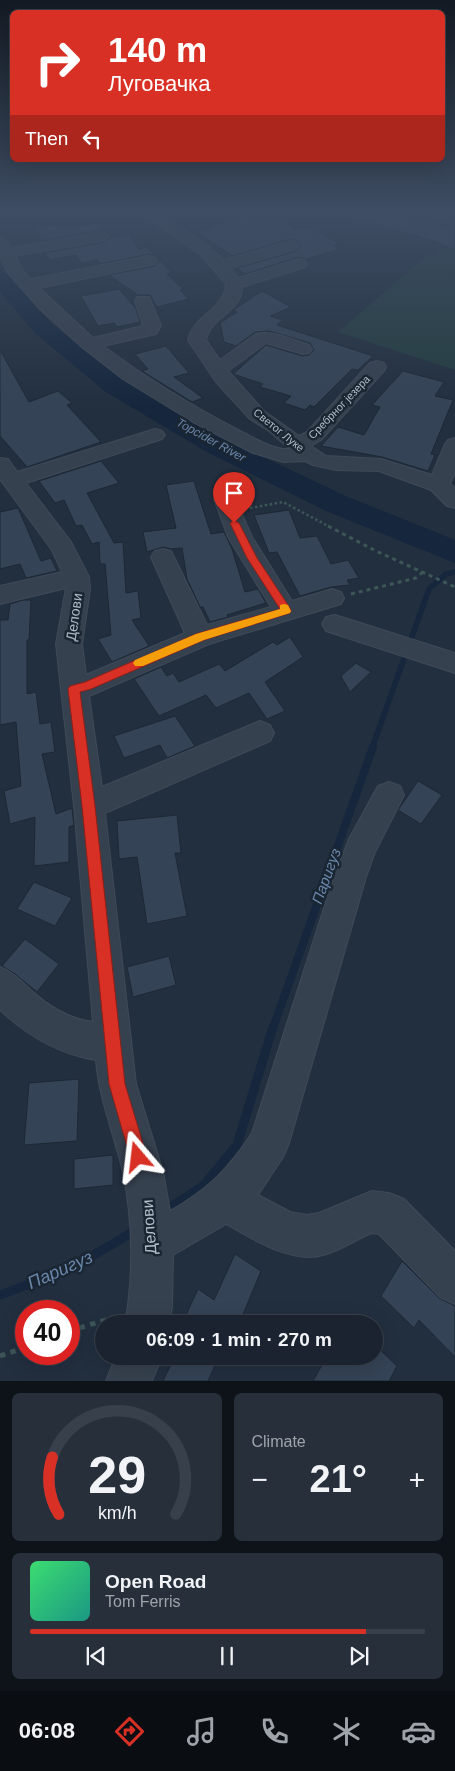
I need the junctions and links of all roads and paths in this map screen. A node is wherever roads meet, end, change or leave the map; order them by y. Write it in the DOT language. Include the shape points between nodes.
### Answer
graph roads {
  1 [pos="20,277"];
  2 [pos="66,277"];
  3 [pos="230,277"];
  4 [pos="255,277"];
  5 [pos="234,284"];
  6 [pos="28,285"];
  7 [pos="144,301"];
  8 [pos="89,344"];
  9 [pos="303,349"];
  10 [pos="377,367"];
  11 [pos="218,370"];
  12 [pos="155,435"];
  13 [pos="455,444"];
  14 [pos="303,450"];
  15 [pos="9,483"];
  16 [pos="438,485"];
  17 [pos="455,501"];
  18 [pos="228,505"];
  19 [pos="163,557"];
  20 [pos="424,571"];
  21 [pos="77,577"];
  22 [pos="455,587"];
  23 [pos="0,595"];
  24 [pos="332,598"];
  25 [pos="286,611"];
  26 [pos="335,624"];
  27 [pos="200,637"];
  28 [pos="455,663"];
  29 [pos="74,689"];
  30 [pos="260,733"];
  31 [pos="389,795"];
  32 [pos="88,806"];
  33 [pos="0,985"];
  34 [pos="112,1041"];
  35 [pos="225,1200"];
  36 [pos="152,1237"];
  37 [pos="455,1282"];
  38 [pos="149,1315"];
  39 [pos="95,1326"];
  40 [pos="80,1330"];
  41 [pos="15,1350"];
  42 [pos="0,1356"];
  43 [pos="136,1365"];
  44 [pos="130,1381"];
  1 -- 6 [label="street"];
  2 -- 6 [label="street"];
  3 -- 5 [label="street"];
  4 -- 5 [label="street"];
  5 -- 11 [label="street, Светог Луке" via="232,298 196,336"];
  6 -- 8 [label="street"];
  7 -- 8 [label="street" via="152,326 150,330"];
  8 -- 14 [label="street" via="130,375 221,430 275,454 290,457"];
  9 -- 11 [label="street" via="262,338"];
  10 -- 14 [label="street, Сребрног језера"];
  11 -- 14 [label="street, Светог Луке" via="257,414"];
  12 -- 15 [label="street, Делови"];
  13 -- 16 [label="street"];
  14 -- 16 [label="street" via="320,461 381,465"];
  15 -- 21 [label="street, Делови" via="63,548"];
  16 -- 17 [label="street"];
  18 -- 20 [label="path" via="283,502 376,551"];
  18 -- 25 [label="street" via="252,558"];
  19 -- 27 [label="street"];
  20 -- 22 [label="path"];
  20 -- 24 [label="path" via="416,578"];
  21 -- 23 [label="street, Делови"];
  21 -- 29 [label="street, Делови" via="69,644"];
  24 -- 25 [label="street"];
  25 -- 27 [label="street"];
  26 -- 28 [label="street"];
  27 -- 29 [label="street"];
  29 -- 32 [label="street, Делови"];
  30 -- 32 [label="street"];
  31 -- 35 [label="street" via="360,849 269,1143 252,1170"];
  32 -- 34 [label="street, Делови"];
  33 -- 34 [label="street" via="29,1011 68,1036 91,1042"];
  34 -- 36 [label="street, Делови" via="117,1084 143,1172"];
  35 -- 36 [label="street" via="184,1227"];
  35 -- 37 [label="street" via="264,1222 306,1236 323,1234 372,1212 389,1214"];
  36 -- 38 [label="street, Делови"];
  39 -- 40 [label="path"];
  41 -- 42 [label="path"];
  43 -- 44 [label="street"];
}
